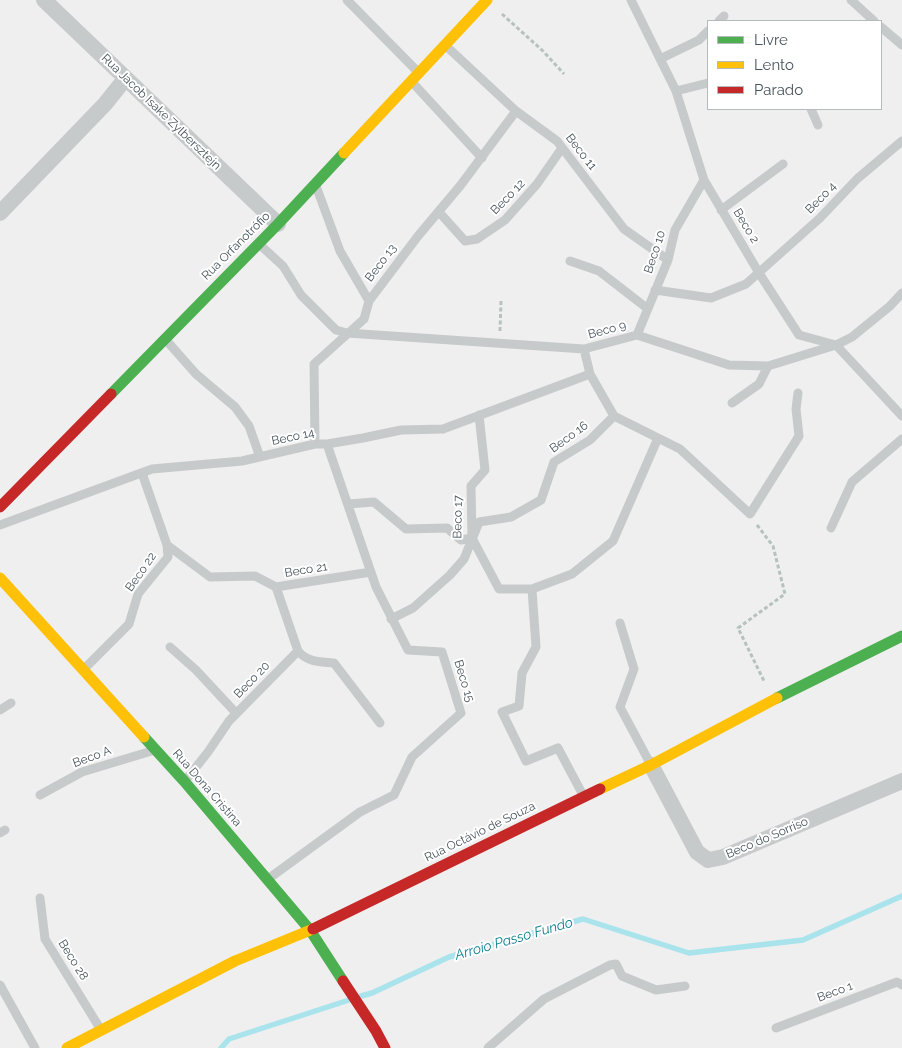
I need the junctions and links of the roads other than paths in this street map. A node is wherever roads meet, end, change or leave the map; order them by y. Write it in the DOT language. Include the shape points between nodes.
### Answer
graph roads {
  1 [pos="44,0"];
  2 [pos="348,0"];
  3 [pos="487,0"];
  4 [pos="631,0"];
  5 [pos="851,0"];
  6 [pos="871,20"];
  7 [pos="882,28"];
  8 [pos="707,32"];
  9 [pos="444,45"];
  10 [pos="902,45"];
  11 [pos="660,59"];
  12 [pos="415,77"];
  13 [pos="126,79"];
  14 [pos="707,83"];
  15 [pos="676,92"];
  16 [pos="811,110"];
  17 [pos="516,111"];
  18 [pos="818,125"];
  19 [pos="902,141"];
  20 [pos="562,148"];
  21 [pos="482,158"];
  22 [pos="783,164"];
  23 [pos="704,180"];
  24 [pos="316,184"];
  25 [pos="721,210"];
  26 [pos="438,212"];
  27 [pos="0,214"];
  28 [pos="278,224"];
  29 [pos="259,243"];
  30 [pos="668,260"];
  31 [pos="570,261"];
  32 [pos="759,273"];
  33 [pos="655,290"];
  34 [pos="902,293"];
  35 [pos="369,301"];
  36 [pos="648,309"];
  37 [pos="347,333"];
  38 [pos="638,334"];
  39 [pos="164,338"];
  40 [pos="836,345"];
  41 [pos="584,349"];
  42 [pos="768,366"];
  43 [pos="590,374"];
  44 [pos="798,393"];
  45 [pos="732,404"];
  46 [pos="479,415"];
  47 [pos="614,416"];
  48 [pos="902,416"];
  49 [pos="658,438"];
  50 [pos="902,439"];
  51 [pos="315,444"];
  52 [pos="327,444"];
  53 [pos="260,457"];
  54 [pos="142,472"];
  55 [pos="348,504"];
  56 [pos="0,506"];
  57 [pos="0,525"];
  58 [pos="830,528"];
  59 [pos="472,538"];
  60 [pos="167,545"];
  61 [pos="371,572"];
  62 [pos="0,578"];
  63 [pos="276,587"];
  64 [pos="532,589"];
  65 [pos="391,619"];
  66 [pos="620,623"];
  67 [pos="902,636"];
  68 [pos="170,647"];
  69 [pos="298,651"];
  70 [pos="83,670"];
  71 [pos="11,703"];
  72 [pos="0,710"];
  73 [pos="236,713"];
  74 [pos="380,723"];
  75 [pos="156,750"];
  76 [pos="651,765"];
  77 [pos="184,782"];
  78 [pos="902,782"];
  79 [pos="40,795"];
  80 [pos="584,797"];
  81 [pos="267,879"];
  82 [pos="40,898"];
  83 [pos="310,930"];
  84 [pos="0,985"];
  85 [pos="902,985"];
  86 [pos="686,986"];
  87 [pos="776,1028"];
  88 [pos="101,1030"];
  89 [pos="376,1031"];
  90 [pos="34,1048"];
  91 [pos="66,1048"];
  92 [pos="385,1048"];
  93 [pos="394,1048"];
  94 [pos="488,1048"];
  1 -- 13 [label="street, Rua Jacob Isake Zylbersztejn"];
  2 -- 12 [label="lane"];
  3 -- 9 [label="street, Rua Orfanotrófio"];
  4 -- 11 [label="lane, Beco 2"];
  5 -- 6 [label="lane"];
  7 -- 10 [label="lane"];
  8 -- 11 [label="lane" via="699,40"];
  9 -- 12 [label="street, Rua Orfanotrófio"];
  9 -- 17 [label="lane, Beco 11"];
  11 -- 15 [label="lane, Beco 2"];
  12 -- 21 [label="lane"];
  12 -- 24 [label="street, Rua Orfanotrófio"];
  13 -- 27 [label="street"];
  13 -- 28 [label="street, Rua Jacob Isake Zylbersztejn"];
  14 -- 15 [label="lane"];
  15 -- 23 [label="lane, Beco 2"];
  16 -- 18 [label="lane"];
  17 -- 20 [label="lane, Beco 11"];
  17 -- 21 [label="lane, Beco 13"];
  19 -- 32 [label="lane, Beco 4" via="857,179 820,218"];
  20 -- 26 [label="lane, Beco 12" via="538,184 505,220 477,239 465,241"];
  20 -- 30 [label="lane, Beco 11" via="624,229"];
  21 -- 26 [label="lane, Beco 13"];
  22 -- 25 [label="lane"];
  23 -- 25 [label="lane, Beco 2"];
  23 -- 30 [label="lane, Beco 10" via="675,230"];
  24 -- 28 [label="street, Rua Orfanotrófio"];
  24 -- 35 [label="lane" via="340,251"];
  25 -- 32 [label="lane, Beco 2"];
  26 -- 35 [label="lane, Beco 13"];
  28 -- 29 [label="street, Rua Orfanotrófio"];
  29 -- 37 [label="lane" via="282,266 300,295 336,330"];
  29 -- 39 [label="street, Rua Orfanotrófio"];
  30 -- 33 [label="lane, Beco 10"];
  31 -- 36 [label="lane" via="599,271"];
  32 -- 33 [label="lane, Beco 4" via="746,284 711,298"];
  32 -- 40 [label="lane, Beco 2" via="799,335"];
  33 -- 36 [label="lane, Beco 10"];
  34 -- 40 [label="lane" via="852,337"];
  35 -- 37 [label="lane, Beco 13" via="364,319"];
  36 -- 38 [label="lane, Beco 10"];
  37 -- 41 [label="lane, Beco 9"];
  37 -- 51 [label="lane, Beco 13" via="314,364"];
  38 -- 41 [label="lane, Beco 9"];
  38 -- 42 [label="lane, Beco 9" via="730,365"];
  39 -- 53 [label="lane" via="196,374 235,407 248,426"];
  39 -- 56 [label="street, Rua Orfanotrófio"];
  40 -- 42 [label="lane, Beco 9"];
  40 -- 48 [label="lane"];
  41 -- 43 [label="lane"];
  42 -- 45 [label="lane" via="759,384"];
  43 -- 46 [label="lane, Beco 14"];
  43 -- 47 [label="lane"];
  44 -- 49 [label="lane" via="799,436 750,514 680,449"];
  46 -- 52 [label="lane, Beco 14" via="443,429 400,430"];
  46 -- 59 [label="lane, Beco 17" via="485,470 471,486"];
  47 -- 49 [label="lane"];
  47 -- 59 [label="lane, Beco 16" via="590,440 554,462 541,500 511,517 479,522"];
  49 -- 64 [label="lane" via="613,541 572,574"];
  50 -- 58 [label="lane" via="852,482"];
  51 -- 52 [label="lane, Beco 14"];
  51 -- 53 [label="lane, Beco 14"];
  52 -- 55 [label="lane, Beco 15"];
  53 -- 54 [label="lane, Beco 14"];
  54 -- 57 [label="lane, Beco 14"];
  54 -- 60 [label="lane, Beco 22"];
  55 -- 59 [label="lane" via="374,502 406,528 447,528 461,540"];
  55 -- 61 [label="lane, Beco 15"];
  59 -- 64 [label="lane" via="499,589"];
  59 -- 65 [label="lane, Beco 17" via="464,559 450,575 413,608"];
  60 -- 63 [label="lane, Beco 21" via="210,577 255,576"];
  60 -- 70 [label="lane, Beco 22" via="168,557 138,594 129,624"];
  61 -- 63 [label="lane, Beco 21"];
  61 -- 65 [label="lane, Beco 15"];
  62 -- 70 [label="street, Rua Dona Cristina"];
  63 -- 69 [label="lane"];
  64 -- 80 [label="lane" via="536,647 522,673 519,706 502,712 526,761 558,748"];
  65 -- 81 [label="lane, Beco 15" via="408,650 442,652 461,713 412,757 394,795 360,812"];
  66 -- 76 [label="lane" via="634,669 620,707"];
  67 -- 76 [label="street, Rua Octávio de Souza"];
  68 -- 73 [label="lane"];
  69 -- 73 [label="lane, Beco 20"];
  69 -- 74 [label="lane" via="303,657 334,663"];
  70 -- 75 [label="street, Rua Dona Cristina"];
  71 -- 72 [label="lane"];
  73 -- 77 [label="lane, Beco 20"];
  75 -- 77 [label="street, Rua Dona Cristina"];
  75 -- 79 [label="lane, Beco A" via="82,772"];
  76 -- 78 [label="street, Beco do Sorriso" via="697,852 708,860 723,858"];
  76 -- 80 [label="street, Rua Octávio de Souza"];
  77 -- 81 [label="street, Rua Dona Cristina"];
  80 -- 83 [label="street, Rua Octávio de Souza"];
  81 -- 83 [label="street, Rua Dona Cristina"];
  82 -- 88 [label="lane, Beco 28" via="45,939"];
  83 -- 88 [label="street, Rua Octávio de Souza" via="235,960"];
  83 -- 89 [label="street, Rua Dona Cristina"];
  84 -- 90 [label="lane"];
  85 -- 87 [label="lane, Beco 1" via="897,982"];
  86 -- 94 [label="lane" via="656,990 622,976 616,964 610,965 544,1000"];
  88 -- 91 [label="street, Rua Octávio de Souza"];
  89 -- 92 [label="street"];
  89 -- 93 [label="street"];
}
